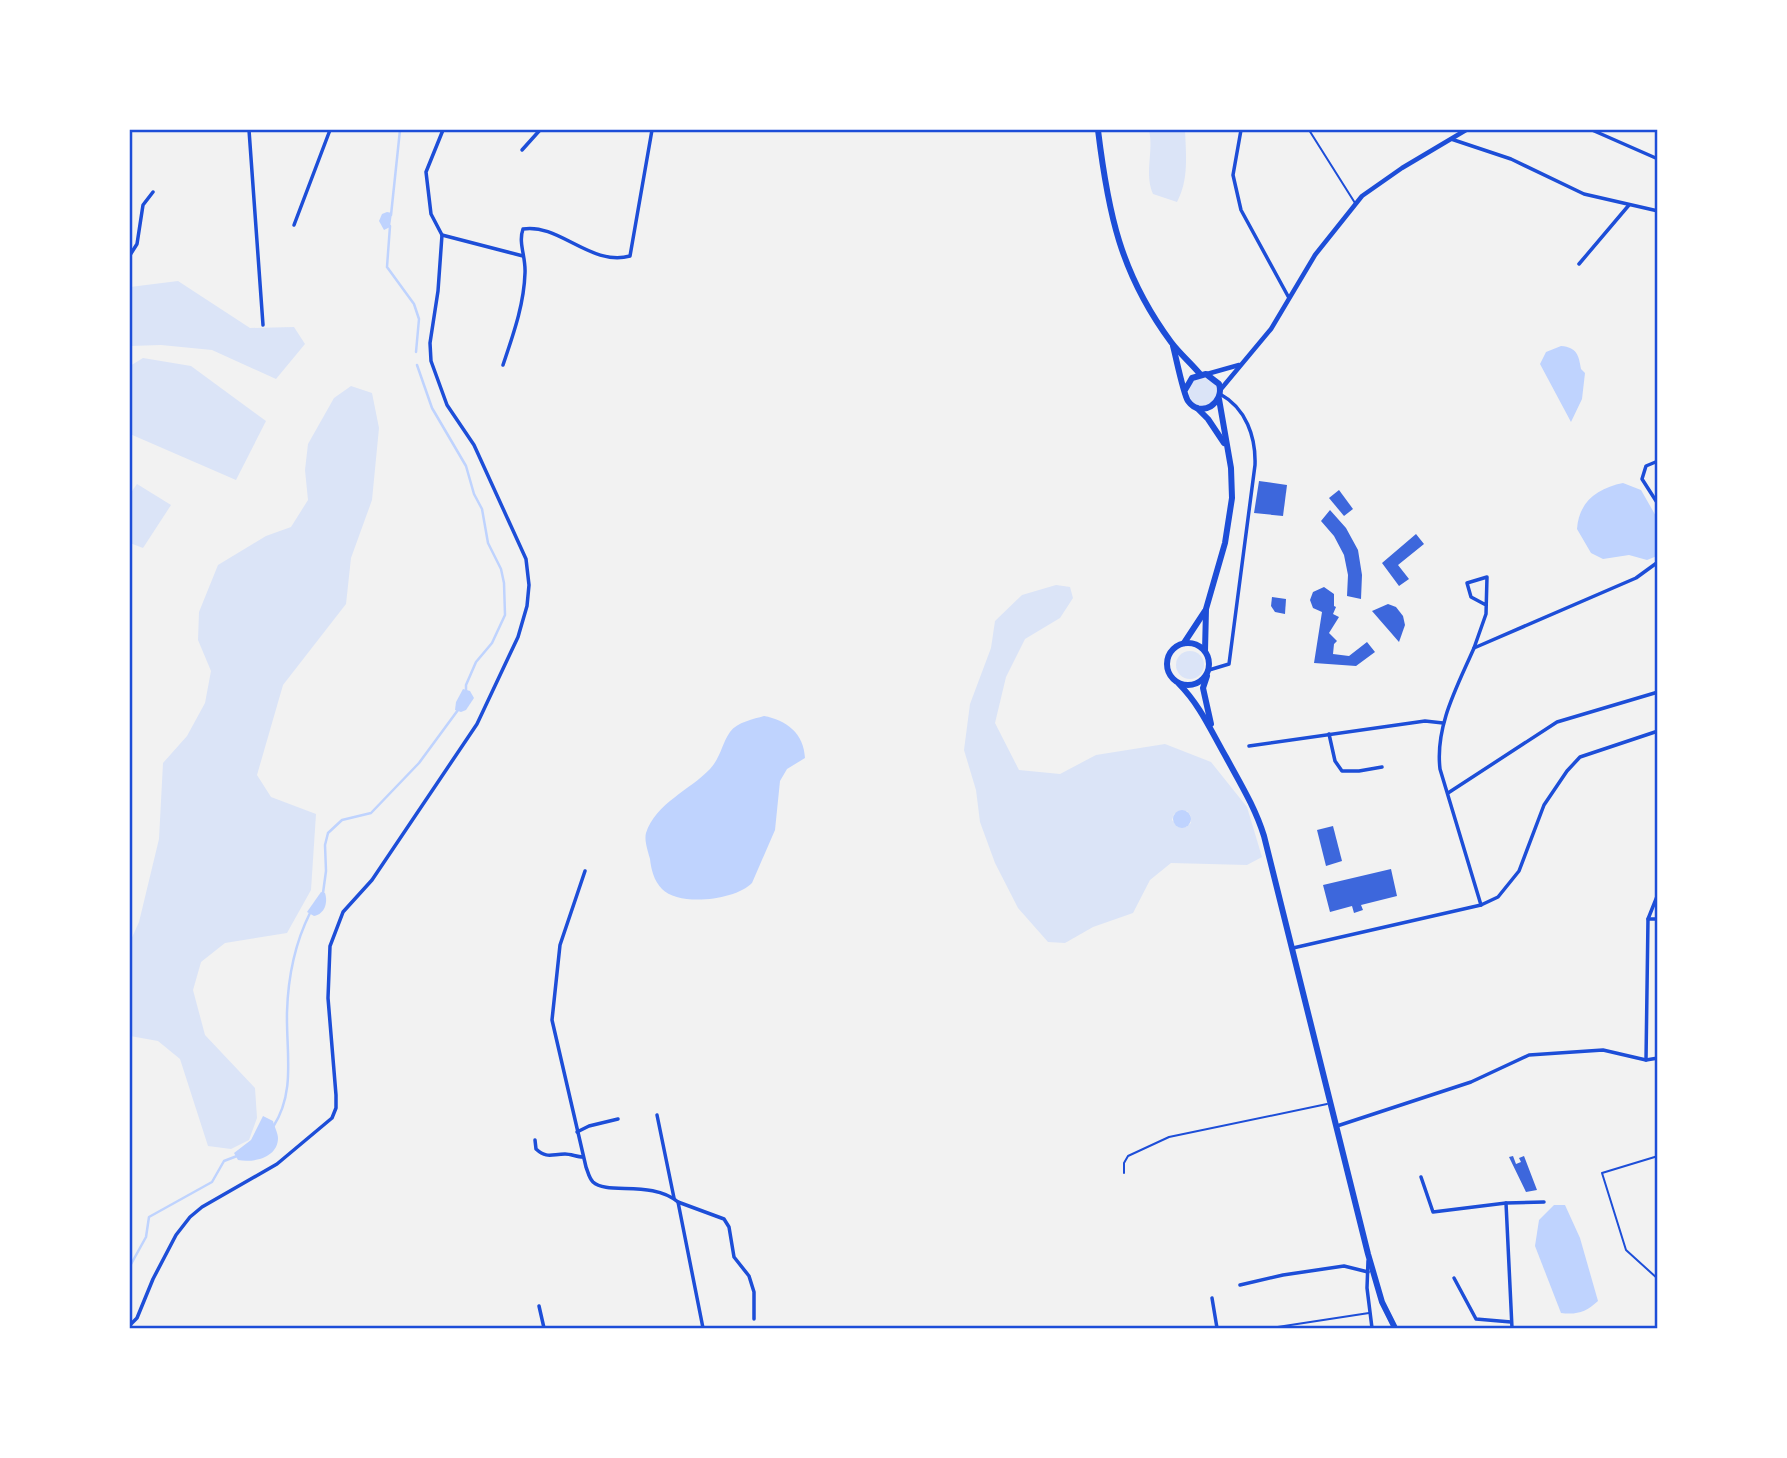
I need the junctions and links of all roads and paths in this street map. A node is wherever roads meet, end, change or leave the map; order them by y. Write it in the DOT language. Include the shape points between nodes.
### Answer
graph roads {
  1 [pos="249,130"];
  2 [pos="330,130"];
  3 [pos="443,130"];
  4 [pos="540,130"];
  5 [pos="652,130"];
  6 [pos="1098,130"];
  7 [pos="1241,130"];
  8 [pos="1309,130"];
  9 [pos="1466,130"];
  10 [pos="1592,130"];
  11 [pos="1451,139"];
  12 [pos="522,150"];
  13 [pos="1657,159"];
  14 [pos="153,192"];
  15 [pos="1356,204"];
  16 [pos="1629,205"];
  17 [pos="1657,211"];
  18 [pos="294,225"];
  19 [pos="442,235"];
  20 [pos="130,255"];
  21 [pos="523,256"];
  22 [pos="1579,264"];
  23 [pos="1290,300"];
  24 [pos="262,325"];
  25 [pos="1172,344"];
  26 [pos="503,365"];
  27 [pos="1240,365"];
  28 [pos="1203,374"];
  29 [pos="1185,390"];
  30 [pos="1220,394"];
  31 [pos="1195,407"];
  32 [pos="1227,447"];
  33 [pos="1657,461"];
  34 [pos="1657,504"];
  35 [pos="1657,562"];
  36 [pos="1486,605"];
  37 [pos="1206,609"];
  38 [pos="1184,643"];
  39 [pos="1474,648"];
  40 [pos="1205,651"];
  41 [pos="1208,672"];
  42 [pos="1179,684"];
  43 [pos="1657,692"];
  44 [pos="1443,723"];
  45 [pos="1212,729"];
  46 [pos="1657,730"];
  47 [pos="1329,734"];
  48 [pos="1249,746"];
  49 [pos="1382,767"];
  50 [pos="1448,793"];
  51 [pos="585,871"];
  52 [pos="1657,894"];
  53 [pos="1481,905"];
  54 [pos="1648,919"];
  55 [pos="1657,919"];
  56 [pos="1293,948"];
  57 [pos="1657,1058"];
  58 [pos="1646,1060"];
  59 [pos="1331,1103"];
  60 [pos="657,1115"];
  61 [pos="618,1119"];
  62 [pos="1337,1126"];
  63 [pos="577,1132"];
  64 [pos="535,1140"];
  65 [pos="1657,1156"];
  66 [pos="583,1157"];
  67 [pos="1124,1173"];
  68 [pos="1422,1177"];
  69 [pos="676,1200"];
  70 [pos="1544,1202"];
  71 [pos="1506,1203"];
  72 [pos="1368,1254"];
  73 [pos="1367,1272"];
  74 [pos="1454,1278"];
  75 [pos="1657,1279"];
  76 [pos="1240,1285"];
  77 [pos="1212,1298"];
  78 [pos="539,1306"];
  79 [pos="1370,1313"];
  80 [pos="754,1319"];
  81 [pos="1512,1322"];
  82 [pos="130,1325"];
  83 [pos="544,1328"];
  84 [pos="703,1328"];
  85 [pos="1217,1328"];
  86 [pos="1271,1328"];
  87 [pos="1372,1328"];
  88 [pos="1395,1328"];
  89 [pos="1512,1328"];
  1 -- 24 [label="street"];
  2 -- 18 [label="street"];
  3 -- 19 [label="street" via="426,172 431,214"];
  4 -- 12 [label="street"];
  5 -- 21 [label="street" via="630,256 603,256 532,227 523,229 520,237"];
  6 -- 25 [label="main road" via="1118,241 1136,285"];
  7 -- 23 [label="street" via="1233,175 1241,210"];
  8 -- 15 [label="lane"];
  9 -- 11 [label="street"];
  10 -- 13 [label="street"];
  11 -- 15 [label="street" via="1402,168"];
  11 -- 16 [label="street" via="1511,159 1584,194"];
  14 -- 20 [label="street" via="143,205 137,244"];
  15 -- 23 [label="street" via="1315,255"];
  16 -- 17 [label="street"];
  16 -- 22 [label="street"];
  19 -- 21 [label="street"];
  19 -- 82 [label="street" via="431,361 447,405 474,445 526,559 527,606 518,637 477,724 372,880 343,912 330,946 328,998 337,1095 332,1118 277,1164 190,1217"];
  21 -- 26 [label="street" via="519,317"];
  23 -- 27 [label="street"];
  25 -- 28 [label="main road"];
  25 -- 29 [label="main road"];
  27 -- 28 [label="street"];
  27 -- 30 [label="street"];
  28 -- 29 [label="main road" via="1192,378"];
  28 -- 30 [label="main road" via="1215,380"];
  29 -- 31 [label="main road"];
  30 -- 31 [label="main road" via="1211,407"];
  30 -- 32 [label="main road"];
  30 -- 41 [label="street" via="1245,420 1255,454 1229,664"];
  31 -- 32 [label="main road"];
  32 -- 37 [label="main road" via="1231,512"];
  33 -- 34 [label="street" via="1646,466 1642,479"];
  35 -- 39 [label="street" via="1636,578"];
  36 -- 36 [label="street" via="1486,577 1467,583 1471,597"];
  36 -- 39 [label="street"];
  37 -- 38 [label="main road"];
  37 -- 40 [label="main road"];
  38 -- 40 [label="main road"];
  38 -- 42 [label="main road" via="1173,650 1167,662 1169,675"];
  39 -- 44 [label="street"];
  40 -- 41 [label="main road"];
  41 -- 42 [label="main road" via="1192,686"];
  41 -- 45 [label="main road" via="1203,688"];
  42 -- 45 [label="main road"];
  43 -- 50 [label="street" via="1557,722"];
  44 -- 47 [label="street" via="1425,720"];
  44 -- 50 [label="street" via="1438,751"];
  45 -- 56 [label="main road" via="1257,813"];
  46 -- 53 [label="street" via="1580,757 1544,805 1518,871 1498,897"];
  47 -- 48 [label="street"];
  47 -- 49 [label="street" via="1342,771"];
  50 -- 53 [label="street"];
  51 -- 63 [label="street" via="560,945 552,1020"];
  52 -- 54 [label="street"];
  53 -- 56 [label="street"];
  54 -- 55 [label="street"];
  54 -- 58 [label="street"];
  56 -- 59 [label="main road"];
  57 -- 58 [label="street"];
  58 -- 62 [label="street" via="1603,1050 1528,1055 1471,1082"];
  59 -- 62 [label="main road"];
  59 -- 67 [label="lane" via="1169,1137 1128,1156"];
  60 -- 69 [label="street"];
  61 -- 63 [label="street"];
  62 -- 72 [label="main road"];
  63 -- 66 [label="street"];
  64 -- 66 [label="street" via="536,1149 544,1155"];
  65 -- 75 [label="lane" via="1602,1173 1626,1250"];
  66 -- 69 [label="street" via="591,1180 599,1186 654,1190"];
  68 -- 71 [label="street" via="1433,1212"];
  69 -- 80 [label="street" via="724,1219 734,1257 749,1276 754,1292"];
  69 -- 84 [label="street"];
  70 -- 71 [label="street"];
  71 -- 81 [label="street"];
  72 -- 73 [label="street"];
  72 -- 88 [label="main road" via="1382,1303"];
  73 -- 76 [label="street" via="1344,1266"];
  73 -- 79 [label="street"];
  74 -- 81 [label="street" via="1476,1319"];
  77 -- 85 [label="street"];
  78 -- 83 [label="street"];
  79 -- 86 [label="lane"];
  79 -- 87 [label="street"];
  81 -- 89 [label="street"];
}
